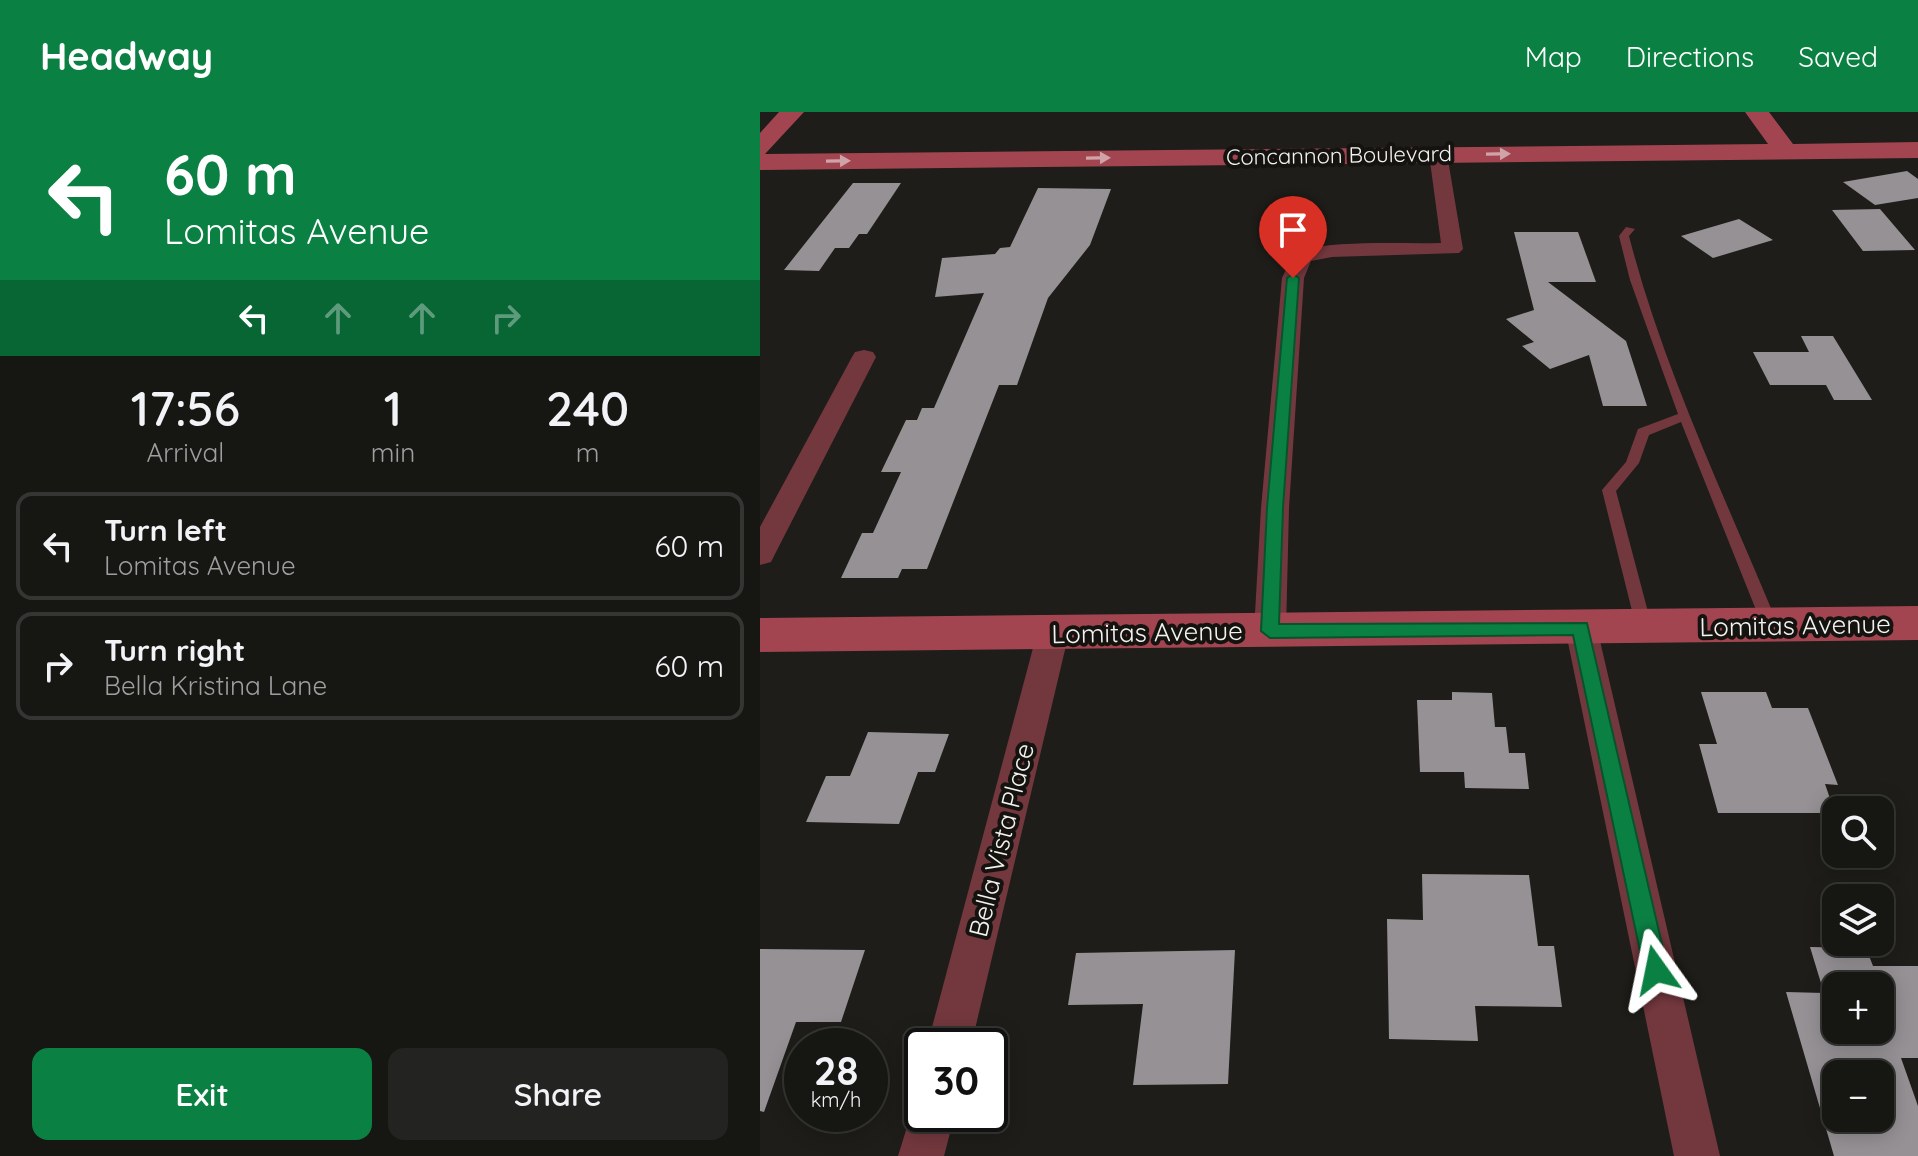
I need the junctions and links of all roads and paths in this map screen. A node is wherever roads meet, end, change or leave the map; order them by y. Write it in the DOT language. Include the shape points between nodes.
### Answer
graph roads {
  1 [pos="792,112"];
  2 [pos="1771,131"];
  3 [pos="1918,131"];
  4 [pos="762,148"];
  5 [pos="1918,150"];
  6 [pos="1438,154"];
  7 [pos="1630,229"];
  8 [pos="864,357"];
  9 [pos="1685,416"];
  10 [pos="760,554"];
  11 [pos="1918,623"];
  12 [pos="1770,625"];
  13 [pos="1644,627"];
  14 [pos="1581,628"];
  15 [pos="1270,631"];
  16 [pos="1053,633"];
  17 [pos="760,635"];
  18 [pos="954,1028"];
  19 [pos="927,1132"];
  20 [pos="921,1156"];
  21 [pos="1697,1156"];
  1 -- 4 [label="main road"];
  2 -- 3 [label="main road, Concannon Boulevard"];
  2 -- 4 [label="main road, Concannon Boulevard"];
  2 -- 5 [label="main road, Concannon Boulevard"];
  6 -- 2 [label="main road, Concannon Boulevard, one-way"];
  4 -- 6 [label="main road, Concannon Boulevard, one-way"];
  6 -- 15 [label="street" via="1452,249 1303,256 1293,278"];
  7 -- 9 [label="lane" via="1624,236 1635,280"];
  8 -- 10 [label="street"];
  9 -- 12 [label="lane"];
  9 -- 13 [label="lane" via="1643,432 1632,463 1609,490"];
  11 -- 12 [label="main road, Lomitas Avenue"];
  12 -- 13 [label="main road, Lomitas Avenue"];
  13 -- 14 [label="main road, Lomitas Avenue"];
  14 -- 15 [label="main road, Lomitas Avenue"];
  14 -- 21 [label="street"];
  15 -- 16 [label="main road, Lomitas Avenue"];
  16 -- 17 [label="main road, Lomitas Avenue"];
  16 -- 18 [label="street, Bella Vista Place"];
  19 -- 20 [label="street"];
}
